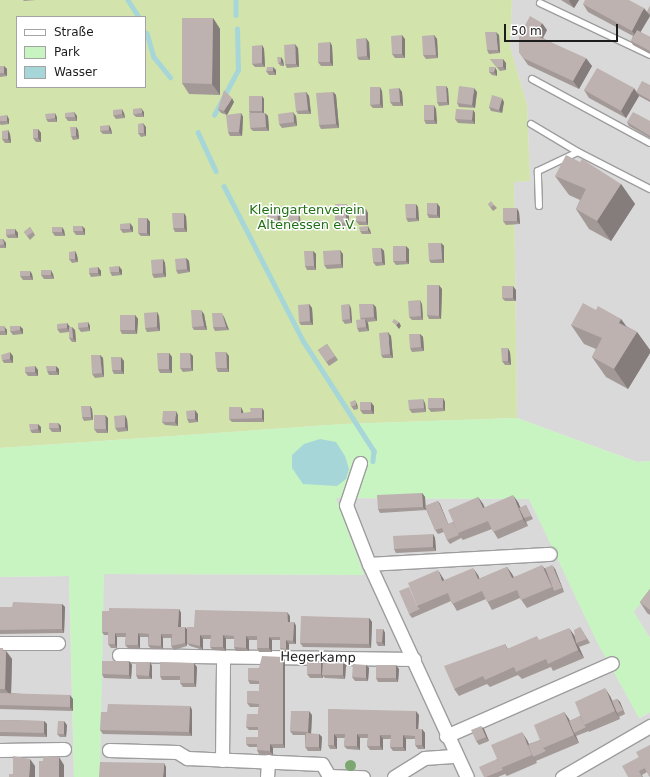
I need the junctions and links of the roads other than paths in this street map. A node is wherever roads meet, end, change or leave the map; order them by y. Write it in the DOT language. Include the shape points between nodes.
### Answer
graph roads {
  1 [pos="540,3"];
  2 [pos="650,55"];
  3 [pos="532,79"];
  4 [pos="530,124"];
  5 [pos="650,143"];
  6 [pos="578,152"];
  7 [pos="650,189"];
  8 [pos="539,206"];
  9 [pos="360,463"];
  10 [pos="550,554"];
  11 [pos="369,564"];
  12 [pos="0,643"];
  13 [pos="58,643"];
  14 [pos="119,655"];
  15 [pos="223,657"];
  16 [pos="414,659"];
  17 [pos="612,663"];
  18 [pos="650,726"];
  19 [pos="446,736"];
  20 [pos="64,749"];
  21 [pos="0,750"];
  22 [pos="109,750"];
  23 [pos="456,756"];
  24 [pos="222,760"];
  25 [pos="268,761"];
  26 [pos="268,777"];
  27 [pos="363,777"];
  28 [pos="394,777"];
  29 [pos="467,777"];
  30 [pos="562,777"];
  1 -- 2 [label="lane"];
  3 -- 5 [label="lane"];
  4 -- 6 [label="lane"];
  6 -- 7 [label="lane"];
  6 -- 8 [label="lane" via="538,171"];
  9 -- 11 [label="street" via="346,505"];
  10 -- 11 [label="street"];
  11 -- 16 [label="street"];
  12 -- 13 [label="street"];
  14 -- 15 [label="street, Hegerkamp"];
  15 -- 16 [label="street, Hegerkamp"];
  15 -- 24 [label="street"];
  16 -- 19 [label="street"];
  17 -- 19 [label="street"];
  18 -- 30 [label="street"];
  19 -- 23 [label="street"];
  20 -- 21 [label="street"];
  22 -- 24 [label="street" via="177,752 187,758"];
  23 -- 28 [label="street" via="424,758"];
  23 -- 29 [label="street"];
  24 -- 25 [label="street"];
  25 -- 26 [label="street"];
  25 -- 27 [label="street" via="322,764 329,776"];
}
